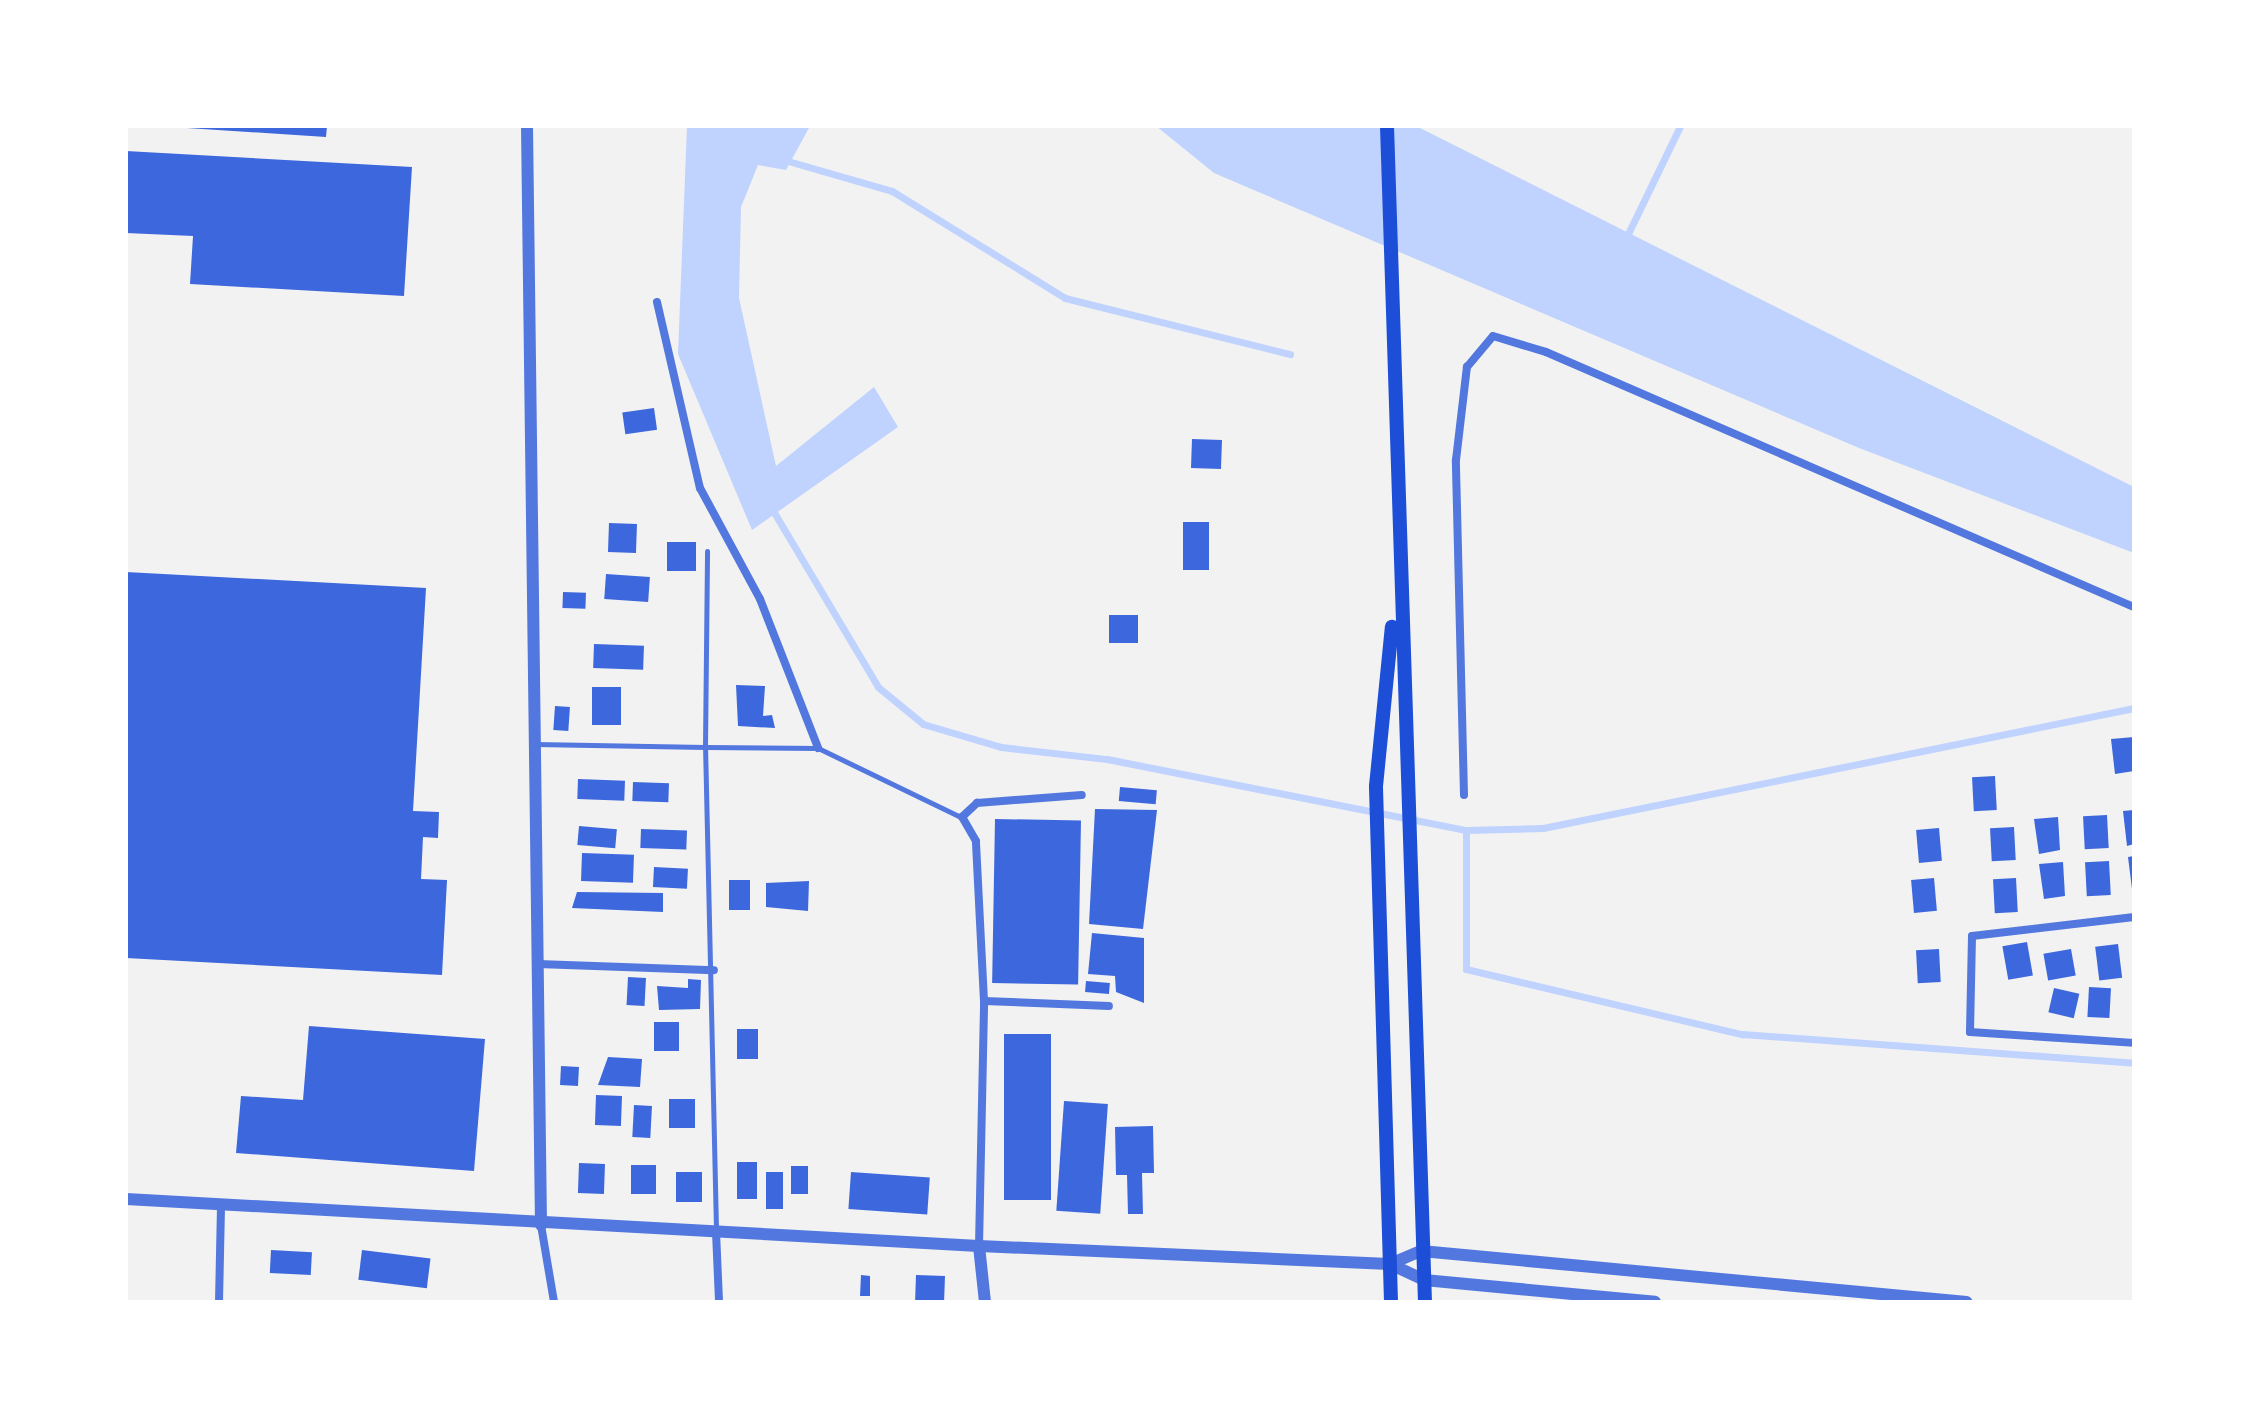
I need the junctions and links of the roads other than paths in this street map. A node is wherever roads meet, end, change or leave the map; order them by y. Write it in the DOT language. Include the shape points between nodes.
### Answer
graph roads {
  1 [pos="527,126"];
  2 [pos="1387,126"];
  3 [pos="657,302"];
  4 [pos="707,551"];
  5 [pos="1398,567"];
  6 [pos="2134,607"];
  7 [pos="535,744"];
  8 [pos="705,747"];
  9 [pos="818,748"];
  10 [pos="1082,795"];
  11 [pos="1464,795"];
  12 [pos="962,817"];
  13 [pos="2134,917"];
  14 [pos="538,964"];
  15 [pos="714,970"];
  16 [pos="984,1001"];
  17 [pos="1109,1006"];
  18 [pos="2134,1043"];
  19 [pos="126,1199"];
  20 [pos="221,1203"];
  21 [pos="541,1225"];
  22 [pos="716,1232"];
  23 [pos="979,1246"];
  24 [pos="1421,1251"];
  25 [pos="1390,1264"];
  26 [pos="1424,1280"];
  27 [pos="219,1302"];
  28 [pos="554,1302"];
  29 [pos="719,1302"];
  30 [pos="985,1302"];
  31 [pos="1391,1302"];
  32 [pos="1425,1302"];
  33 [pos="1655,1302"];
  34 [pos="1967,1302"];
  1 -- 7 [label="street"];
  2 -- 5 [label="main road"];
  3 -- 9 [label="street" via="700,488 760,599"];
  4 -- 8 [label="lane"];
  5 -- 24 [label="main road"];
  5 -- 25 [label="main road" via="1376,786"];
  6 -- 11 [label="street" via="1546,352 1493,336 1467,367 1456,460"];
  7 -- 8 [label="lane"];
  7 -- 14 [label="street"];
  8 -- 9 [label="lane"];
  8 -- 15 [label="lane"];
  9 -- 12 [label="lane"];
  10 -- 12 [label="street" via="977,803"];
  12 -- 16 [label="street" via="976,841"];
  13 -- 18 [label="street" via="1972,936 1970,1032"];
  14 -- 15 [label="street"];
  14 -- 21 [label="street"];
  15 -- 22 [label="lane"];
  16 -- 17 [label="street"];
  16 -- 23 [label="street"];
  19 -- 20 [label="street"];
  20 -- 21 [label="street"];
  20 -- 27 [label="street"];
  21 -- 22 [label="street"];
  21 -- 28 [label="street"];
  22 -- 23 [label="street"];
  22 -- 29 [label="street"];
  23 -- 25 [label="street"];
  23 -- 30 [label="street"];
  24 -- 25 [label="street"];
  24 -- 26 [label="main road"];
  24 -- 34 [label="street"];
  25 -- 26 [label="street"];
  25 -- 31 [label="main road"];
  26 -- 32 [label="main road"];
  26 -- 33 [label="street"];
}
